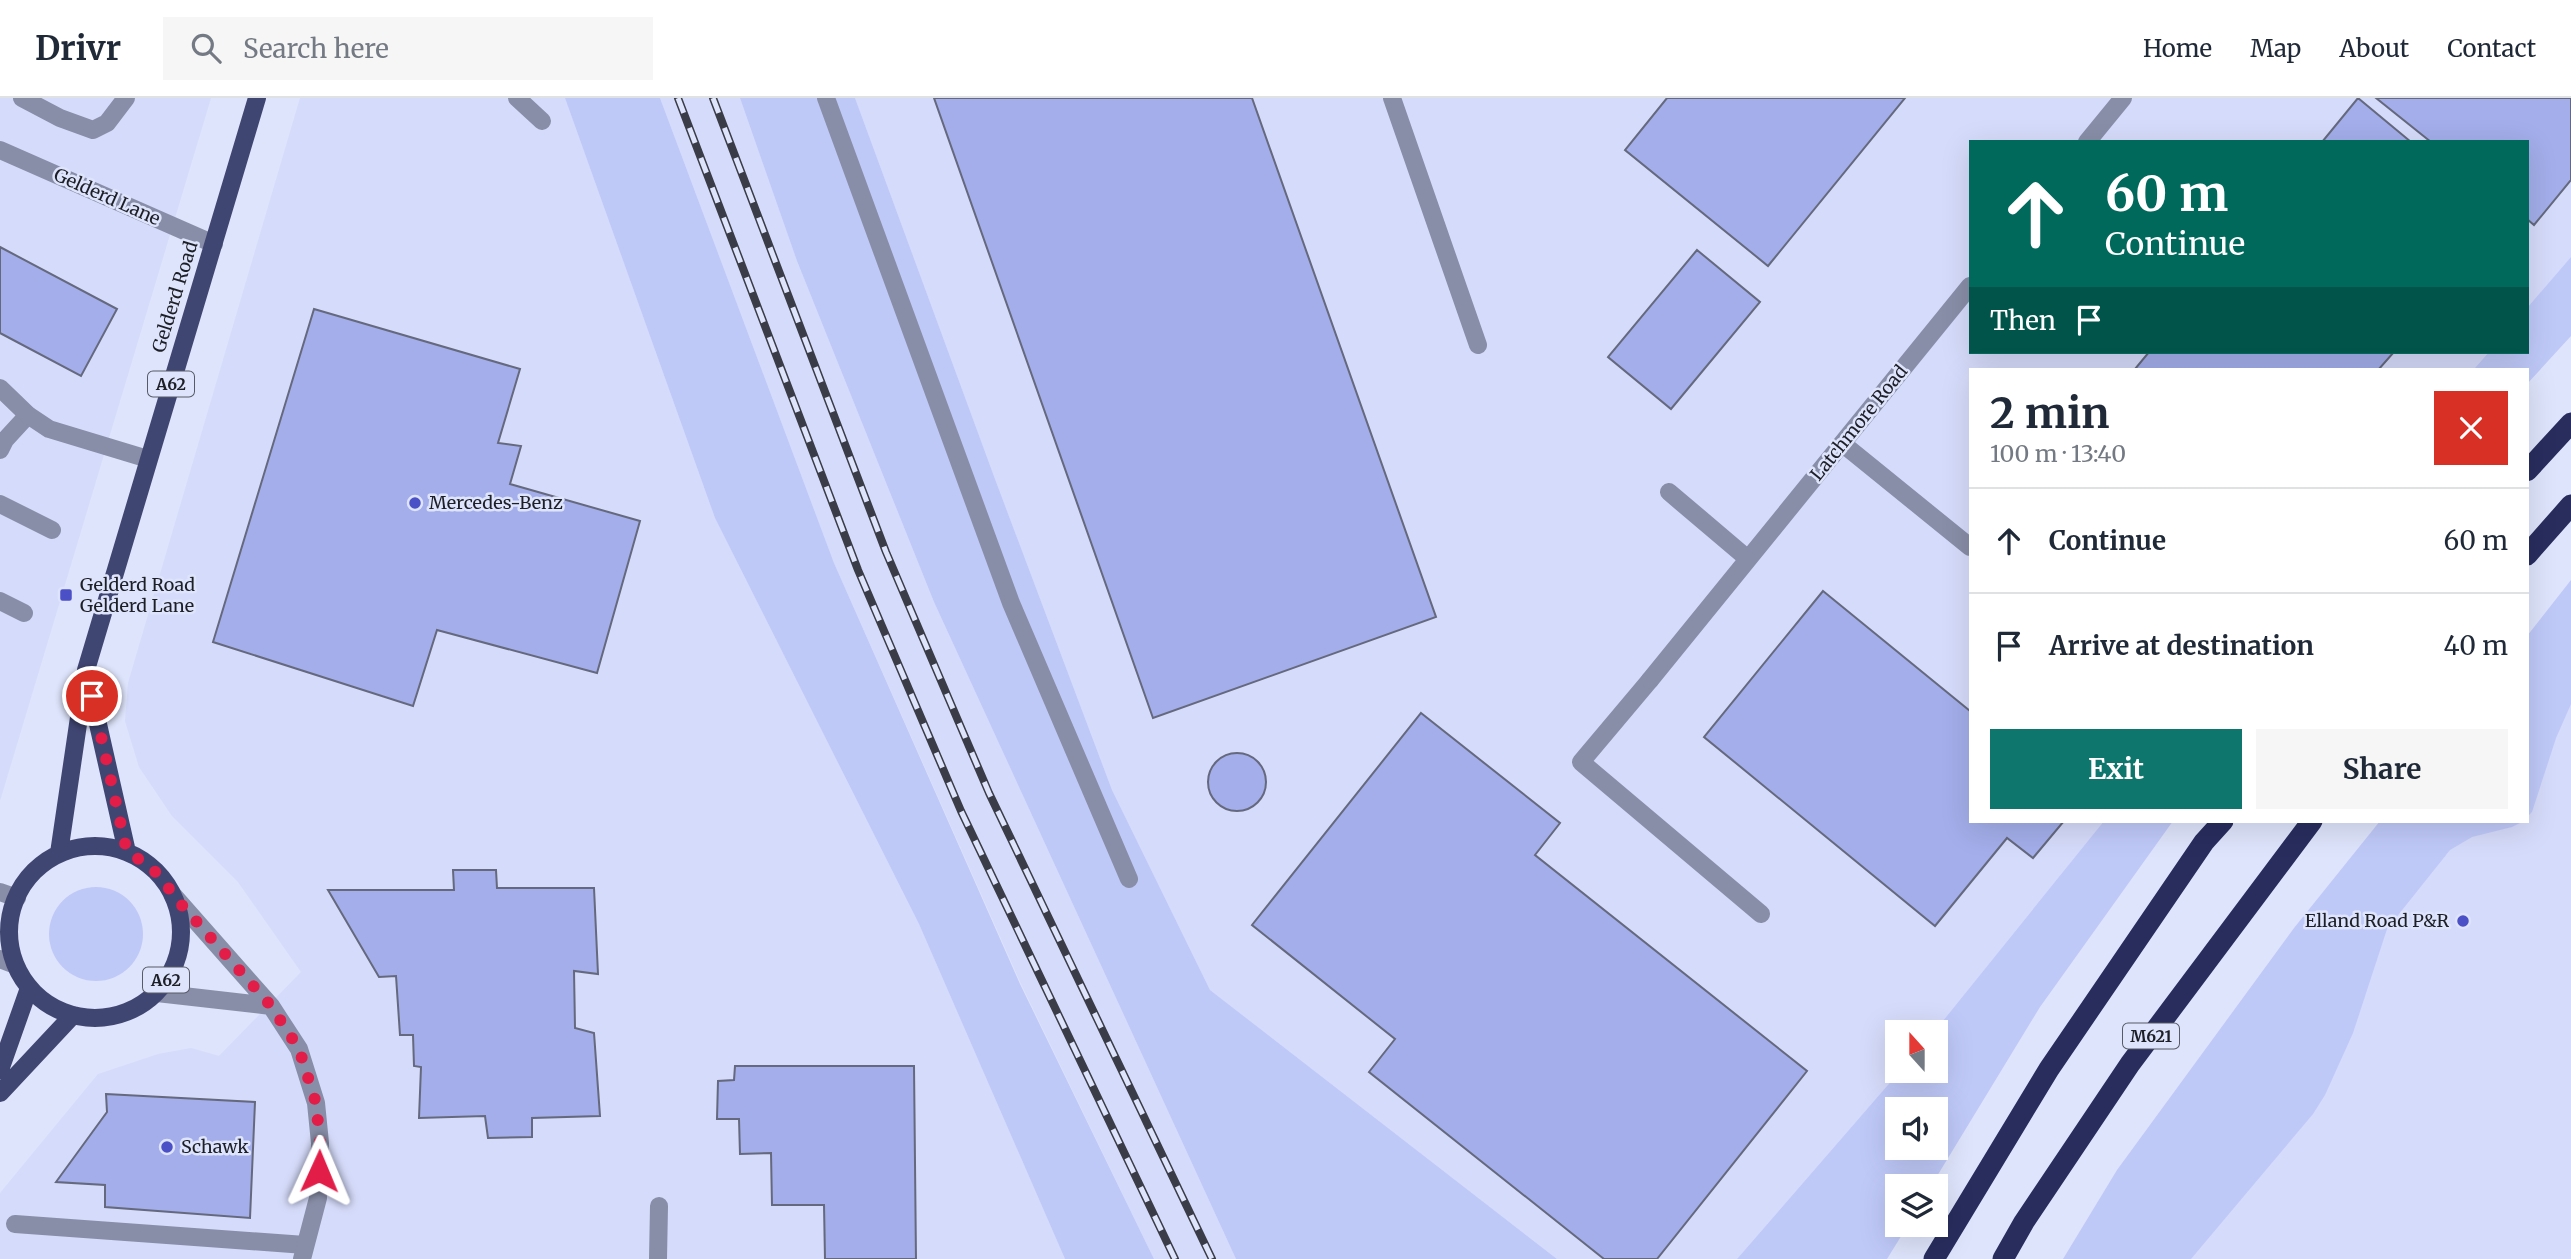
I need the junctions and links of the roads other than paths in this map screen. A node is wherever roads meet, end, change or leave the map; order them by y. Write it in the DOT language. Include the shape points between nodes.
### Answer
graph roads {
  1 [pos="22,98"];
  2 [pos="125,98"];
  3 [pos="257,98"];
  4 [pos="517,98"];
  5 [pos="826,98"];
  6 [pos="1391,98"];
  7 [pos="2123,98"];
  8 [pos="542,121"];
  9 [pos="2089,140"];
  10 [pos="0,149"];
  11 [pos="214,244"];
  12 [pos="1969,287"];
  13 [pos="1478,345"];
  14 [pos="0,388"];
  15 [pos="28,415"];
  16 [pos="2571,424"];
  17 [pos="1843,444"];
  18 [pos="0,450"];
  19 [pos="148,459"];
  20 [pos="2529,469"];
  21 [pos="1669,492"];
  22 [pos="0,504"];
  23 [pos="2571,505"];
  24 [pos="52,530"];
  25 [pos="1969,546"];
  26 [pos="2529,553"];
  27 [pos="1748,559"];
  28 [pos="0,601"];
  29 [pos="24,613"];
  30 [pos="86,670"];
  31 [pos="2221,823"];
  32 [pos="2311,823"];
  33 [pos="127,852"];
  34 [pos="59,853"];
  35 [pos="1129,880"];
  36 [pos="8,895"];
  37 [pos="173,895"];
  38 [pos="1761,914"];
  39 [pos="8,962"];
  40 [pos="29,988"];
  41 [pos="157,993"];
  42 [pos="271,1006"];
  43 [pos="73,1015"];
  44 [pos="0,1070"];
  45 [pos="0,1093"];
  46 [pos="659,1206"];
  47 [pos="15,1224"];
  48 [pos="304,1252"];
  49 [pos="658,1259"];
  50 [pos="1934,1259"];
  51 [pos="2003,1259"];
  1 -- 2 [label="street" via="93,130 107,124"];
  3 -- 11 [label="main road, Gelderd Road / A62"];
  4 -- 8 [label="street"];
  5 -- 35 [label="street" via="1011,603"];
  6 -- 13 [label="street"];
  7 -- 9 [label="street"];
  10 -- 11 [label="street, Gelderd Lane"];
  11 -- 19 [label="main road, Gelderd Road / A62"];
  12 -- 17 [label="street, Latchmore Road"];
  14 -- 15 [label="street"];
  15 -- 18 [label="street"];
  15 -- 19 [label="street" via="50,429"];
  16 -- 20 [label="highway"];
  17 -- 25 [label="street"];
  17 -- 27 [label="street, Latchmore Road"];
  19 -- 30 [label="main road, Gelderd Road / A62"];
  21 -- 27 [label="street"];
  22 -- 24 [label="street"];
  23 -- 26 [label="highway"];
  27 -- 38 [label="street, Latchmore Road" via="1581,762"];
  28 -- 29 [label="street"];
  30 -- 33 [label="main road, A62"];
  30 -- 34 [label="main road, A62"];
  31 -- 50 [label="highway" via="2049,1069"];
  32 -- 51 [label="highway, M621" via="2130,1064"];
  33 -- 34 [label="main road, A62" via="92,845"];
  33 -- 37 [label="main road, A62" via="153,867"];
  34 -- 36 [label="main road, A62"];
  36 -- 39 [label="main road, A62"];
  37 -- 41 [label="main road, A62" via="181,922 180,950"];
  37 -- 42 [label="street"];
  39 -- 40 [label="main road, A62"];
  40 -- 43 [label="main road, A62" via="49,1005"];
  40 -- 44 [label="main road"];
  41 -- 42 [label="street"];
  41 -- 43 [label="main road, A62" via="119,1015"];
  42 -- 48 [label="street" via="299,1049 316,1103 318,1198"];
  43 -- 45 [label="main road"];
  46 -- 49 [label="street"];
  47 -- 48 [label="street"];
}
